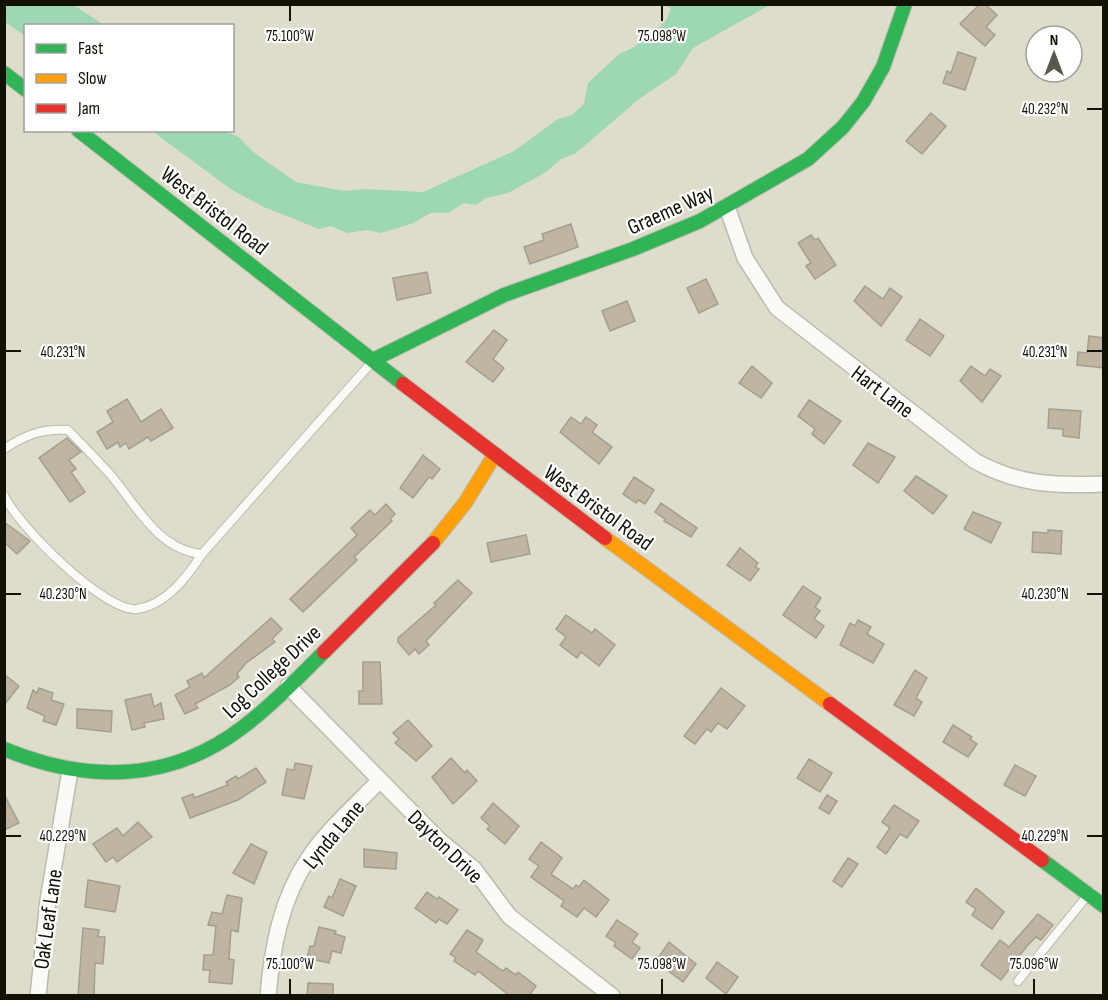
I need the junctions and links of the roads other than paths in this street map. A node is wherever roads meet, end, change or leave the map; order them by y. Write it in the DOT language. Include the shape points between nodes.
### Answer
graph roads {
  1 [pos="905,4"];
  2 [pos="4,73"];
  3 [pos="24,88"];
  4 [pos="81,132"];
  5 [pos="727,207"];
  6 [pos="373,360"];
  7 [pos="4,449"];
  8 [pos="494,456"];
  9 [pos="1104,484"];
  10 [pos="4,495"];
  11 [pos="202,554"];
  12 [pos="288,686"];
  13 [pos="4,749"];
  14 [pos="70,771"];
  15 [pos="380,780"];
  16 [pos="1088,895"];
  17 [pos="1104,906"];
  18 [pos="1018,981"];
  19 [pos="38,996"];
  20 [pos="268,996"];
  21 [pos="612,996"];
  1 -- 5 [label="main road, Graeme Way" via="879,75 843,127 808,159"];
  2 -- 3 [label="main road"];
  4 -- 6 [label="main road, West Bristol Road"];
  5 -- 6 [label="main road, Graeme Way" via="633,249 504,295"];
  5 -- 9 [label="street, Hart Lane" via="745,258 777,308 975,461 994,472 1041,485"];
  6 -- 8 [label="main road, West Bristol Road"];
  6 -- 11 [label="lane"];
  7 -- 11 [label="lane" via="49,428 68,430 170,543 188,553"];
  8 -- 12 [label="main road, Log College Drive" via="437,538"];
  8 -- 16 [label="main road, West Bristol Road"];
  10 -- 11 [label="lane" via="24,526 71,571 114,602 135,609 156,603 174,589"];
  12 -- 14 [label="main road, Log College Drive" via="241,729 195,756 126,773"];
  12 -- 15 [label="street, Dayton Drive"];
  13 -- 14 [label="main road, Log College Drive"];
  14 -- 19 [label="street, Oak Leaf Lane" via="44,923"];
  15 -- 20 [label="street, Lynda Lane" via="325,837 297,879 278,929"];
  15 -- 21 [label="street, Dayton Drive" via="439,840 474,869 509,916"];
  16 -- 17 [label="main road, West Bristol Road"];
  16 -- 18 [label="lane"];
}
